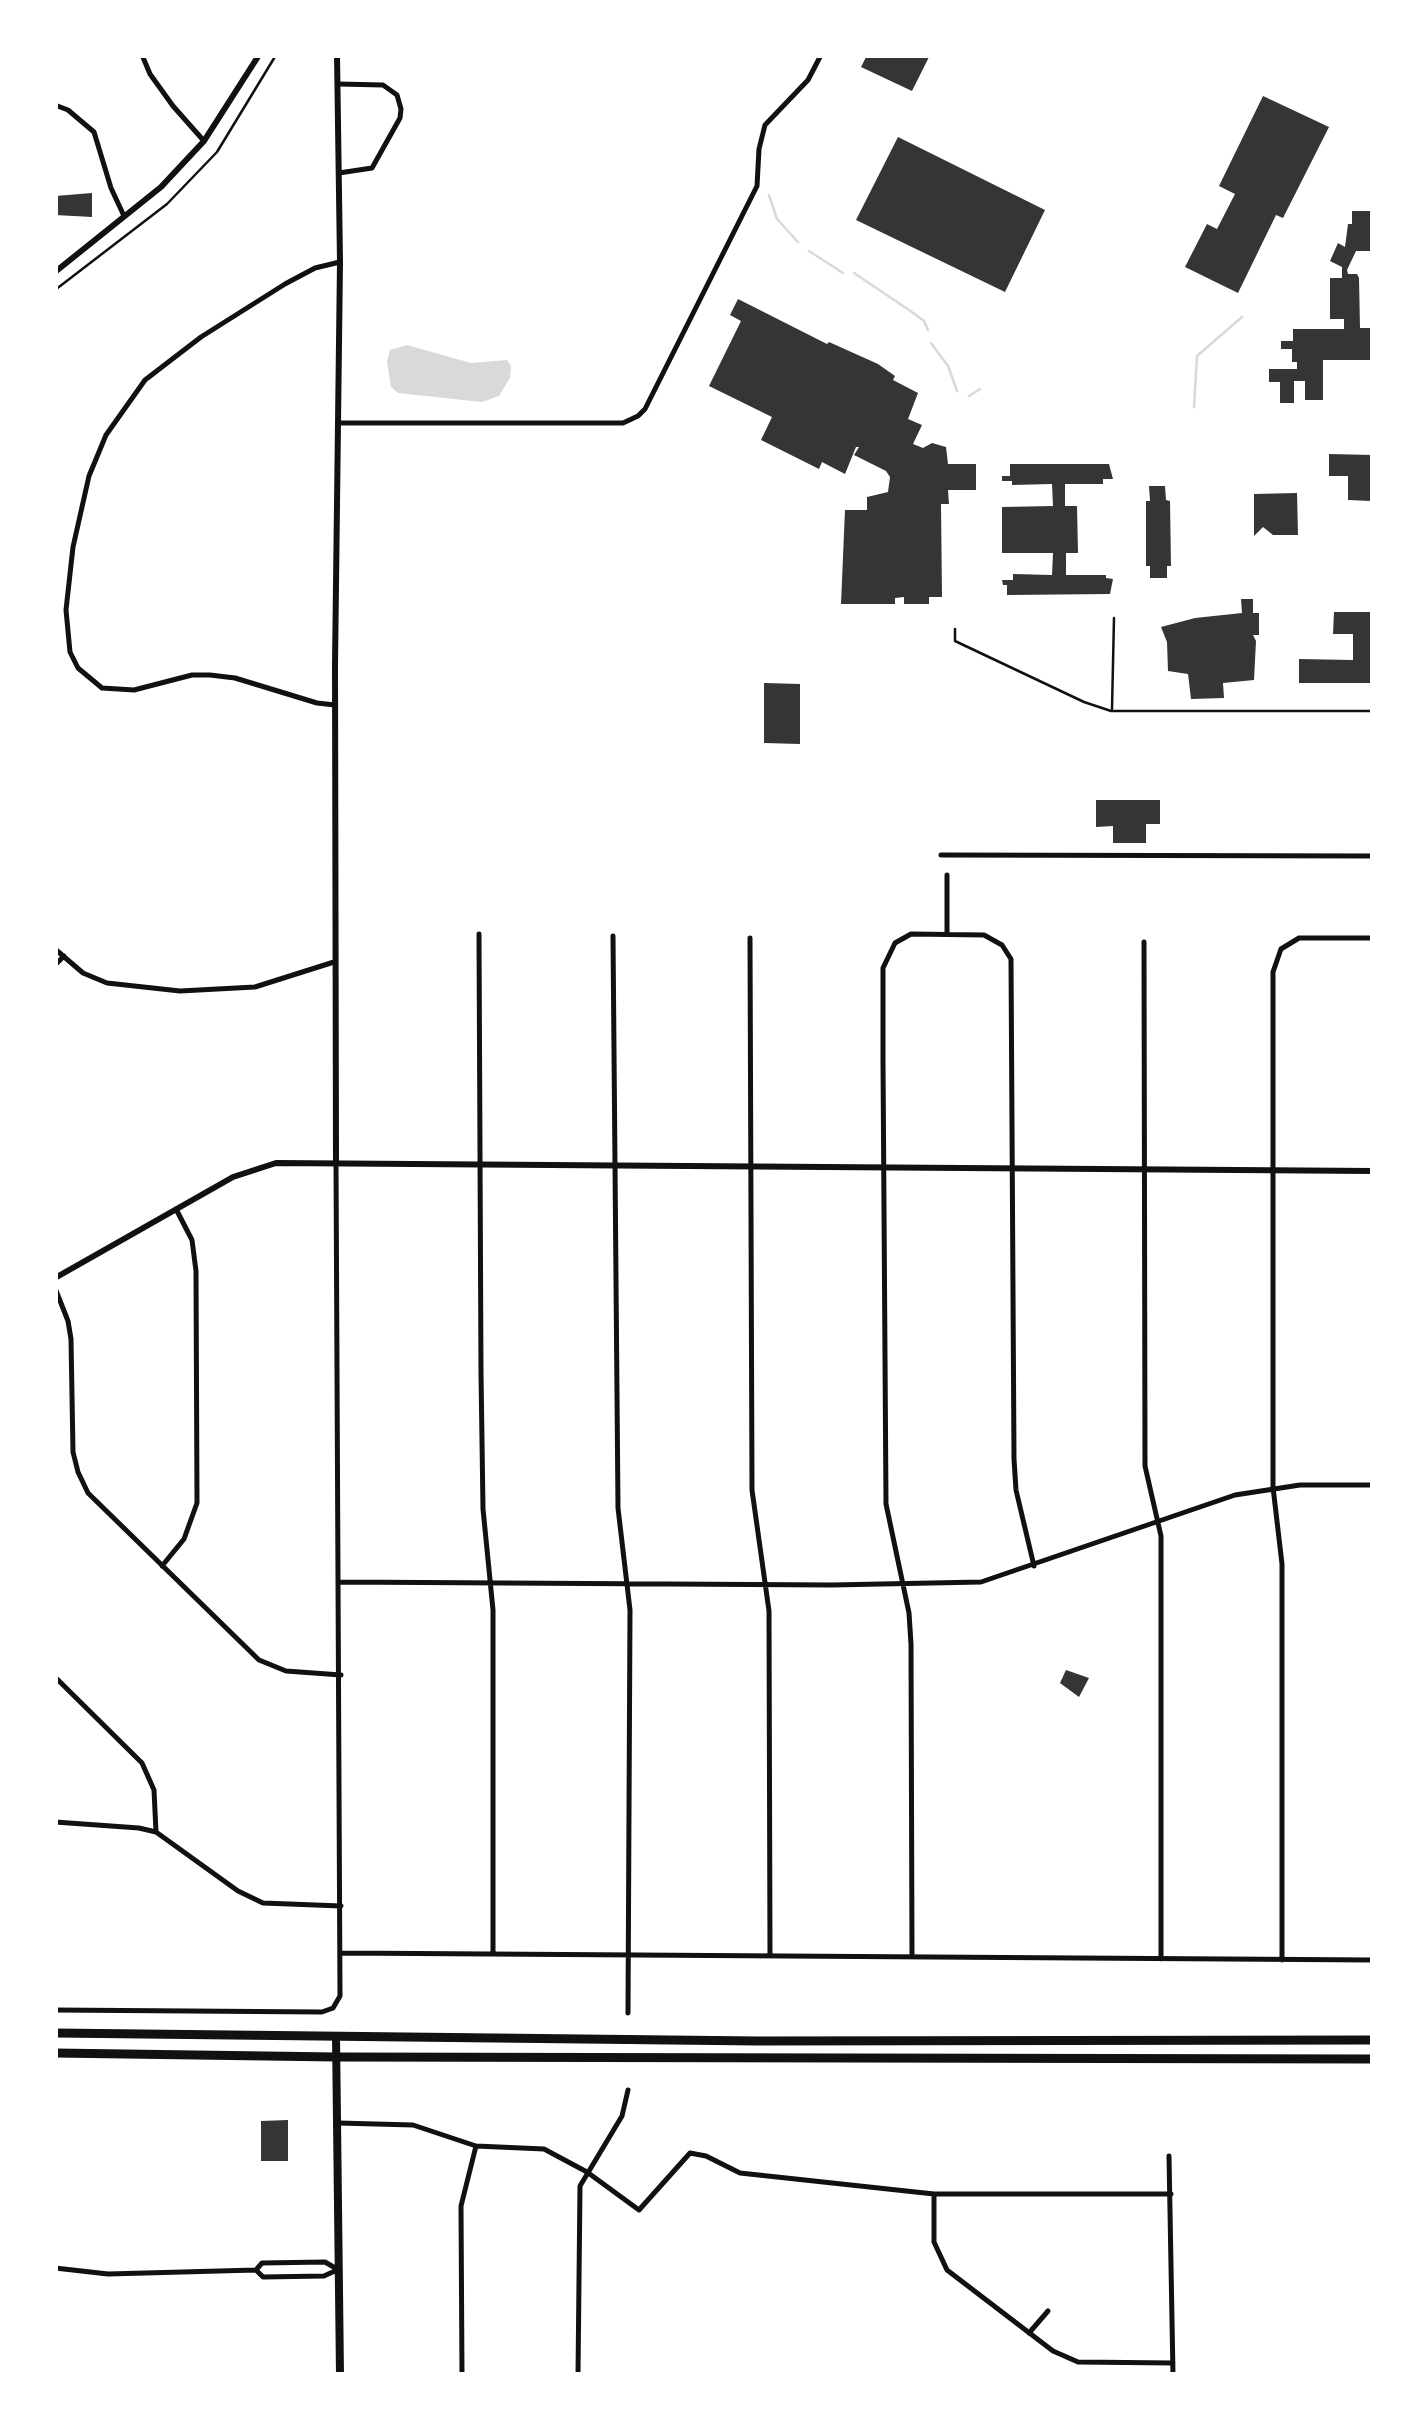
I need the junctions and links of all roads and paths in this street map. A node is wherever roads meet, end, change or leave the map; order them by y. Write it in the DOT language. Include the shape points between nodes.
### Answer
graph roads {
  1 [pos="142,55"];
  2 [pos="259,55"];
  3 [pos="337,55"];
  4 [pos="821,55"];
  5 [pos="338,84"];
  6 [pos="55,105"];
  7 [pos="204,141"];
  8 [pos="339,174"];
  9 [pos="124,216"];
  10 [pos="340,262"];
  11 [pos="55,272"];
  12 [pos="338,424"];
  13 [pos="1114,618"];
  14 [pos="955,629"];
  15 [pos="336,705"];
  16 [pos="1111,711"];
  17 [pos="1373,712"];
  18 [pos="941,854"];
  19 [pos="1373,856"];
  20 [pos="947,874"];
  21 [pos="480,934"];
  22 [pos="948,934"];
  23 [pos="613,936"];
  24 [pos="750,938"];
  25 [pos="1373,938"];
  26 [pos="1144,942"];
  27 [pos="55,949"];
  28 [pos="64,956"];
  29 [pos="338,962"];
  30 [pos="55,966"];
  31 [pos="336,1162"];
  32 [pos="480,1164"];
  33 [pos="614,1164"];
  34 [pos="750,1166"];
  35 [pos="884,1168"];
  36 [pos="1013,1168"];
  37 [pos="1144,1169"];
  38 [pos="1273,1170"];
  39 [pos="1373,1170"];
  40 [pos="176,1208"];
  41 [pos="55,1278"];
  42 [pos="55,1288"];
  43 [pos="1373,1485"];
  44 [pos="1273,1487"];
  45 [pos="1158,1520"];
  46 [pos="162,1566"];
  47 [pos="1034,1566"];
  48 [pos="340,1582"];
  49 [pos="491,1582"];
  50 [pos="628,1583"];
  51 [pos="766,1584"];
  52 [pos="903,1585"];
  53 [pos="340,1674"];
  54 [pos="55,1677"];
  55 [pos="55,1822"];
  56 [pos="156,1832"];
  57 [pos="341,1906"];
  58 [pos="342,1953"];
  59 [pos="493,1954"];
  60 [pos="628,1955"];
  61 [pos="770,1956"];
  62 [pos="912,1957"];
  63 [pos="1161,1959"];
  64 [pos="1282,1960"];
  65 [pos="1373,1960"];
  66 [pos="55,2010"];
  67 [pos="628,2012"];
  68 [pos="55,2033"];
  69 [pos="336,2036"];
  70 [pos="1373,2040"];
  71 [pos="55,2053"];
  72 [pos="336,2057"];
  73 [pos="1373,2059"];
  74 [pos="628,2090"];
  75 [pos="335,2123"];
  76 [pos="476,2146"];
  77 [pos="1169,2156"];
  78 [pos="587,2172"];
  79 [pos="934,2194"];
  80 [pos="1171,2194"];
  81 [pos="55,2268"];
  82 [pos="338,2269"];
  83 [pos="256,2270"];
  84 [pos="1048,2311"];
  85 [pos="1029,2333"];
  86 [pos="1172,2362"];
  87 [pos="340,2375"];
  88 [pos="462,2375"];
  89 [pos="578,2375"];
  90 [pos="1172,2375"];
  1 -- 7 [label="street"];
  2 -- 7 [label="street"];
  3 -- 5 [label="street"];
  4 -- 12 [label="street" via="808,80 765,125 757,186 638,416 622,423"];
  5 -- 8 [label="street"];
  5 -- 8 [label="street" via="383,85 397,95 401,109 372,168"];
  6 -- 9 [label="street" via="94,132"];
  7 -- 9 [label="street"];
  8 -- 10 [label="street"];
  9 -- 11 [label="street"];
  10 -- 12 [label="street"];
  10 -- 15 [label="street" via="285,284 146,380 106,434 82,501 66,600 70,652 102,688 118,692 192,675 235,678"];
  12 -- 15 [label="street"];
  13 -- 16 [label="lane"];
  14 -- 16 [label="lane" via="955,641"];
  15 -- 29 [label="street"];
  16 -- 17 [label="lane"];
  18 -- 19 [label="street"];
  20 -- 22 [label="street"];
  21 -- 32 [label="street"];
  22 -- 35 [label="street" via="912,934 886,956"];
  22 -- 36 [label="street" via="993,938 1011,959"];
  23 -- 33 [label="street"];
  24 -- 34 [label="street"];
  25 -- 38 [label="street" via="1296,940 1275,961"];
  26 -- 37 [label="street"];
  27 -- 28 [label="street"];
  28 -- 29 [label="street" via="118,986 198,992 255,987"];
  28 -- 30 [label="street"];
  29 -- 31 [label="street"];
  31 -- 32 [label="street"];
  31 -- 40 [label="street" via="264,1165"];
  31 -- 48 [label="street"];
  32 -- 33 [label="street"];
  32 -- 49 [label="street" via="484,1510"];
  33 -- 34 [label="street"];
  33 -- 50 [label="street" via="618,1508"];
  34 -- 35 [label="street"];
  34 -- 51 [label="street" via="752,1490"];
  35 -- 36 [label="street"];
  35 -- 52 [label="street" via="886,1504"];
  36 -- 37 [label="street"];
  36 -- 47 [label="street" via="1014,1459"];
  37 -- 38 [label="street"];
  37 -- 45 [label="street" via="1145,1466"];
  38 -- 39 [label="street"];
  38 -- 44 [label="street"];
  40 -- 41 [label="street"];
  40 -- 46 [label="street" via="192,1240 196,1271 197,1502 184,1539"];
  42 -- 46 [label="street" via="71,1340 78,1472 96,1502"];
  43 -- 44 [label="street"];
  44 -- 45 [label="street"];
  44 -- 64 [label="street" via="1282,1564"];
  45 -- 47 [label="street"];
  45 -- 63 [label="street"];
  46 -- 53 [label="street" via="259,1660 286,1671"];
  47 -- 52 [label="street" via="981,1582"];
  48 -- 49 [label="street"];
  48 -- 53 [label="street"];
  49 -- 50 [label="street"];
  49 -- 59 [label="street"];
  50 -- 51 [label="street"];
  50 -- 60 [label="street"];
  51 -- 52 [label="street"];
  51 -- 61 [label="street"];
  52 -- 62 [label="street" via="911,1644"];
  53 -- 57 [label="street"];
  54 -- 56 [label="street" via="142,1763 154,1790"];
  55 -- 56 [label="street"];
  56 -- 57 [label="street" via="248,1897 280,1906"];
  57 -- 58 [label="street"];
  58 -- 59 [label="street"];
  58 -- 66 [label="street" via="340,1996 327,2011"];
  59 -- 60 [label="street"];
  60 -- 61 [label="street"];
  60 -- 67 [label="street"];
  61 -- 62 [label="street"];
  62 -- 63 [label="street"];
  63 -- 64 [label="street"];
  64 -- 65 [label="street"];
  68 -- 69 [label="highway"];
  69 -- 70 [label="highway"];
  69 -- 72 [label="main road"];
  71 -- 72 [label="highway"];
  72 -- 73 [label="highway"];
  72 -- 75 [label="main road"];
  74 -- 78 [label="street" via="622,2116"];
  75 -- 76 [label="street" via="413,2126"];
  75 -- 82 [label="main road"];
  76 -- 78 [label="street" via="544,2149"];
  76 -- 88 [label="street" via="461,2206"];
  77 -- 80 [label="street"];
  78 -- 79 [label="street" via="639,2210 690,2153 740,2172"];
  78 -- 89 [label="street" via="578,2202"];
  79 -- 80 [label="street"];
  79 -- 85 [label="street" via="934,2242 947,2270"];
  80 -- 86 [label="street"];
  81 -- 83 [label="street" via="108,2274"];
  82 -- 83 [label="street" via="325,2276 263,2276"];
  82 -- 83 [label="street" via="319,2262 262,2263"];
  82 -- 87 [label="main road"];
  84 -- 85 [label="street"];
  85 -- 86 [label="street" via="1078,2362"];
  86 -- 90 [label="street"];
}
